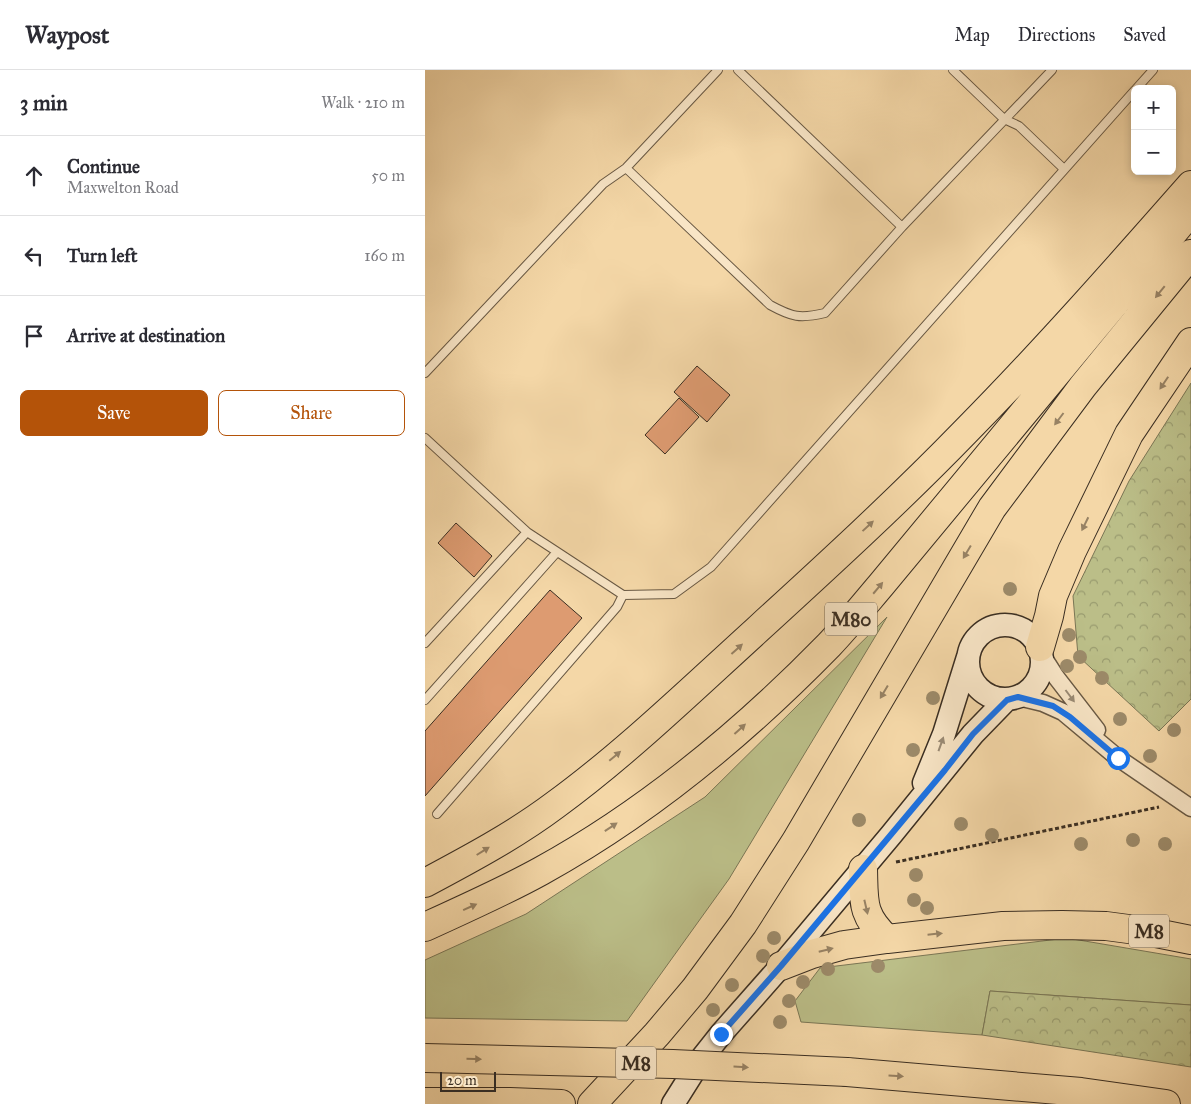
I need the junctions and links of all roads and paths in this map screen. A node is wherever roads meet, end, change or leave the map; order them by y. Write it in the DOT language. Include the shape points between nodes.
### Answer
graph roads {
  1 [pos="718,70"];
  2 [pos="738,70"];
  3 [pos="953,70"];
  4 [pos="1052,70"];
  5 [pos="1153,70"];
  6 [pos="1139,85"];
  7 [pos="1131,94"];
  8 [pos="1004,119"];
  9 [pos="626,168"];
  10 [pos="1064,169"];
  11 [pos="1191,186"];
  12 [pos="1191,211"];
  13 [pos="902,227"];
  14 [pos="1191,254"];
  15 [pos="1191,342"];
  16 [pos="425,374"];
  17 [pos="425,438"];
  18 [pos="527,532"];
  19 [pos="557,552"];
  20 [pos="623,595"];
  21 [pos="425,643"];
  22 [pos="1041,651"];
  23 [pos="969,654"];
  24 [pos="1012,698"];
  25 [pos="425,700"];
  26 [pos="1118,758"];
  27 [pos="1188,800"];
  28 [pos="437,814"];
  29 [pos="904,819"];
  30 [pos="863,868"];
  31 [pos="425,883"];
  32 [pos="425,927"];
  33 [pos="887,939"];
  34 [pos="1191,940"];
  35 [pos="781,966"];
  36 [pos="425,1058"];
  37 [pos="425,1102"];
  38 [pos="561,1104"];
  39 [pos="592,1104"];
  40 [pos="673,1104"];
  41 [pos="1166,1104"];
  1 -- 9 [label="lane"];
  2 -- 13 [label="lane"];
  3 -- 8 [label="lane"];
  4 -- 8 [label="lane"];
  5 -- 6 [label="lane"];
  7 -- 10 [label="lane"];
  8 -- 10 [label="lane" via="1019,126"];
  8 -- 13 [label="lane"];
  9 -- 13 [label="lane" via="770,305 788,315 807,317 825,313"];
  9 -- 16 [label="lane" via="603,184"];
  10 -- 20 [label="lane" via="711,567 674,594"];
  31 -- 11 [label="highway, one-way" via="479,854 555,806 734,651 965,432"];
  32 -- 12 [label="highway, M80, one-way" via="527,878 602,833 707,758 774,698 830,644"];
  14 -- 39 [label="highway, one-way" via="1083,386 992,508 796,841 743,924 695,989"];
  15 -- 22 [label="highway, one-way" via="1129,434 1072,551 1053,596"];
  17 -- 18 [label="lane"];
  18 -- 19 [label="lane"];
  18 -- 21 [label="lane"];
  19 -- 20 [label="lane"];
  19 -- 25 [label="lane"];
  20 -- 28 [label="lane" via="617,607"];
  22 -- 23 [label="street" via="1031,635 1020,628 998,625 979,635"];
  22 -- 24 [label="street" via="1043,666 1038,680 1032,688"];
  22 -- 26 [label="street, one-way" via="1056,678"];
  23 -- 24 [label="street" via="970,676 976,686 998,699"];
  29 -- 23 [label="street, one-way" via="933,765"];
  24 -- 26 [label="street" via="1043,703 1063,712"];
  24 -- 29 [label="street" via="973,734"];
  26 -- 27 [label="street"];
  27 -- 30 [label="path"];
  29 -- 30 [label="street"];
  30 -- 33 [label="highway, one-way" via="864,907 877,930"];
  30 -- 35 [label="street"];
  33 -- 34 [label="highway, M8, one-way" via="1003,926 1062,925 1105,926"];
  35 -- 33 [label="highway, M8, one-way" via="844,945"];
  35 -- 40 [label="street" via="702,1058"];
  36 -- 41 [label="highway, M8, one-way, bridge" via="847,1072 1081,1092"];
  37 -- 38 [label="highway"];
}
